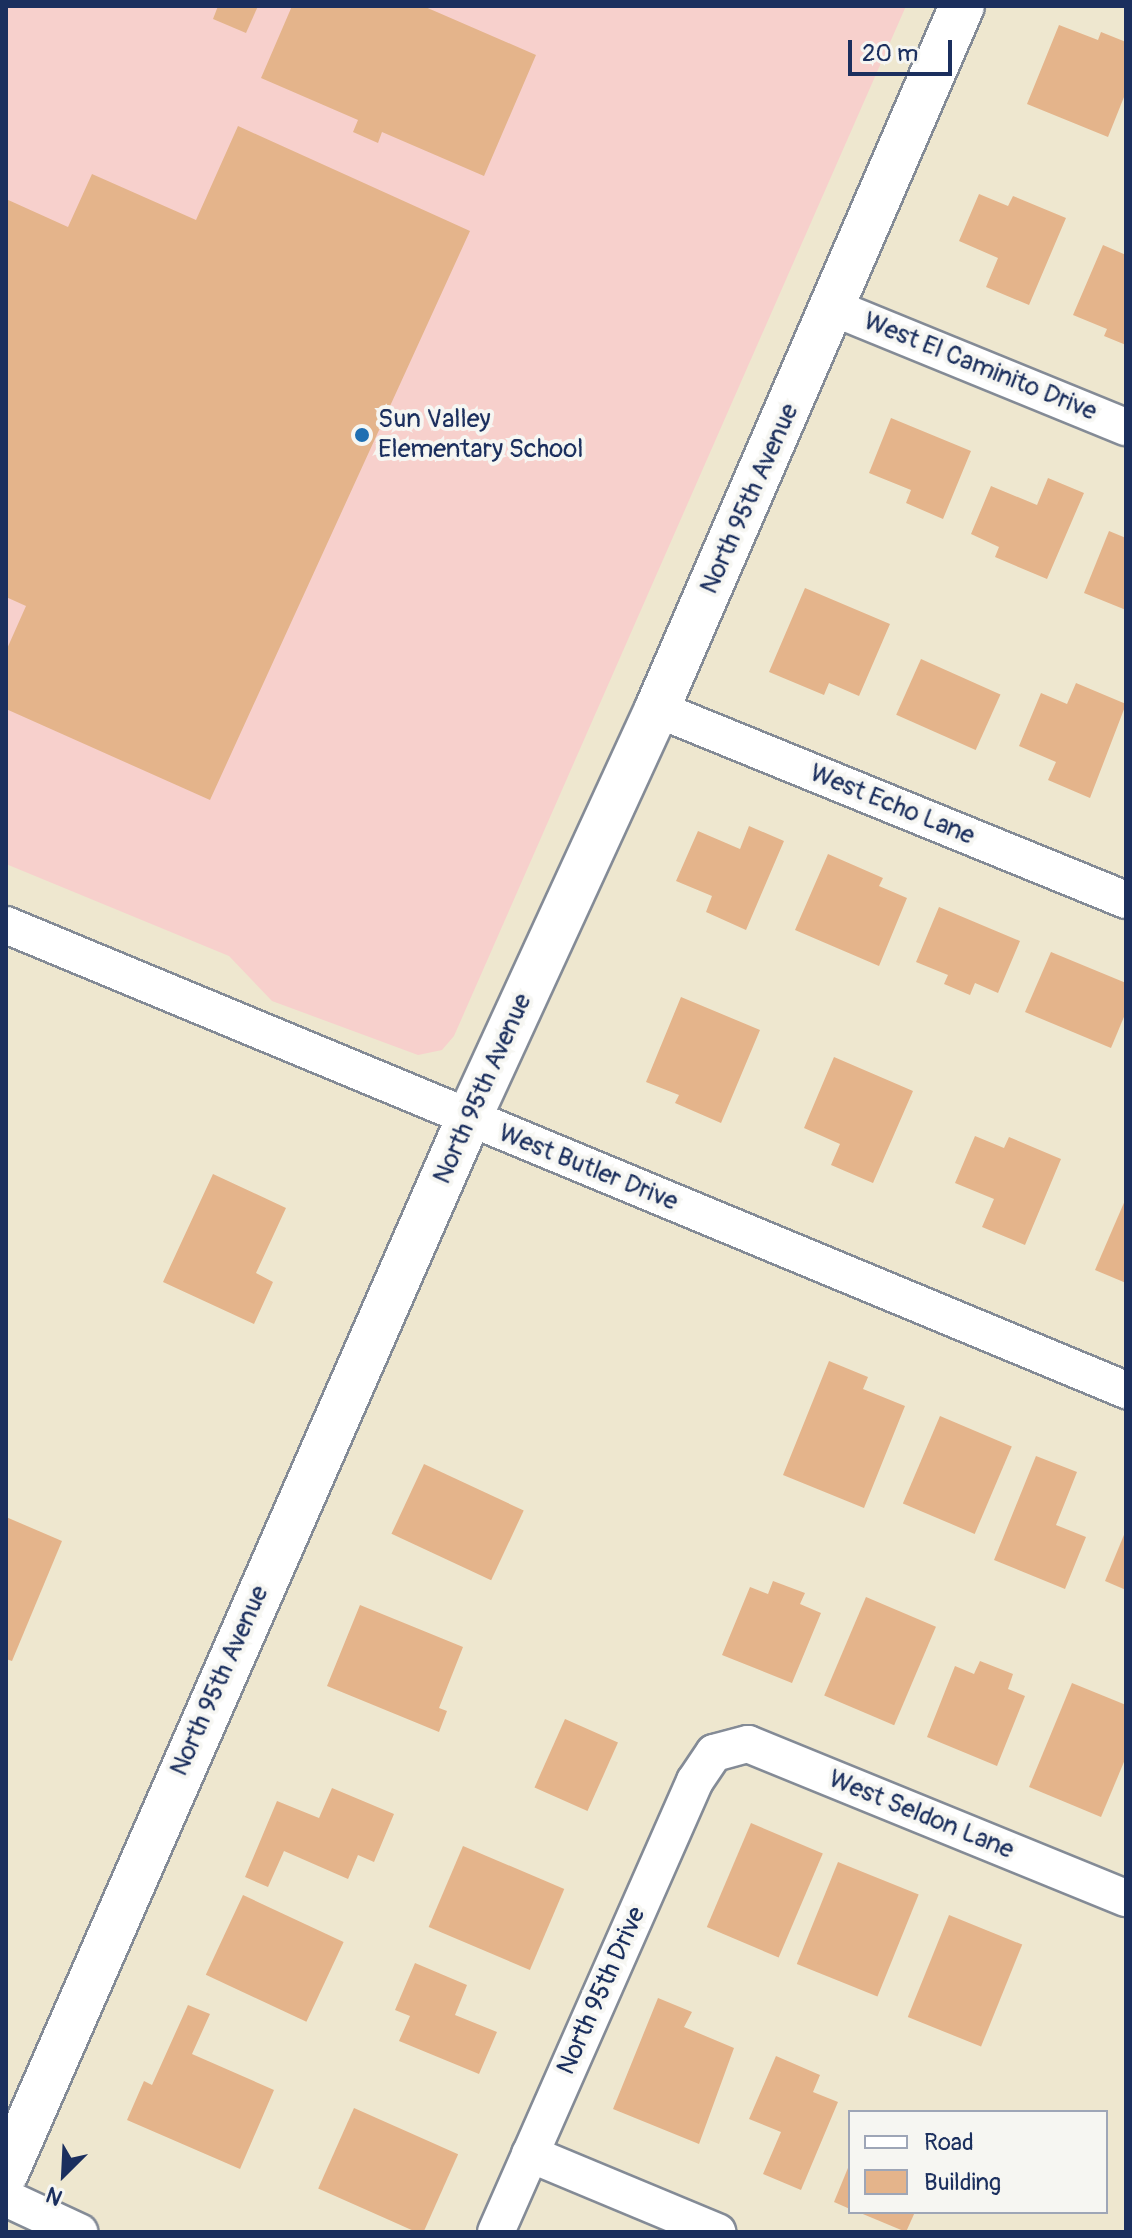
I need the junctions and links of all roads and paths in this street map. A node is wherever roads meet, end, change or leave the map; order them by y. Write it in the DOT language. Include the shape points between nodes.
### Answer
graph roads {
  1 [pos="962,6"];
  2 [pos="834,308"];
  3 [pos="1126,427"];
  4 [pos="657,709"];
  5 [pos="1126,900"];
  6 [pos="6,925"];
  7 [pos="468,1120"];
  8 [pos="1126,1390"];
  9 [pos="714,1753"];
  10 [pos="1126,1898"];
  11 [pos="530,2154"];
  12 [pos="6,2173"];
  13 [pos="6,2198"];
  14 [pos="79,2232"];
  15 [pos="496,2232"];
  16 [pos="717,2232"];
  1 -- 2 [label="street, North 95th Avenue"];
  2 -- 3 [label="street, West El Caminito Drive"];
  2 -- 4 [label="street, North 95th Avenue"];
  4 -- 5 [label="street, West Echo Lane"];
  4 -- 7 [label="street, North 95th Avenue"];
  6 -- 7 [label="street, West Butler Drive"];
  7 -- 8 [label="street, West Butler Drive"];
  7 -- 12 [label="street, North 95th Avenue"];
  9 -- 10 [label="street, West Seldon Lane" via="748,1744"];
  9 -- 11 [label="street, North 95th Drive" via="695,1781"];
  11 -- 15 [label="street, North 95th Drive"];
  11 -- 16 [label="street"];
  13 -- 14 [label="street"];
}
